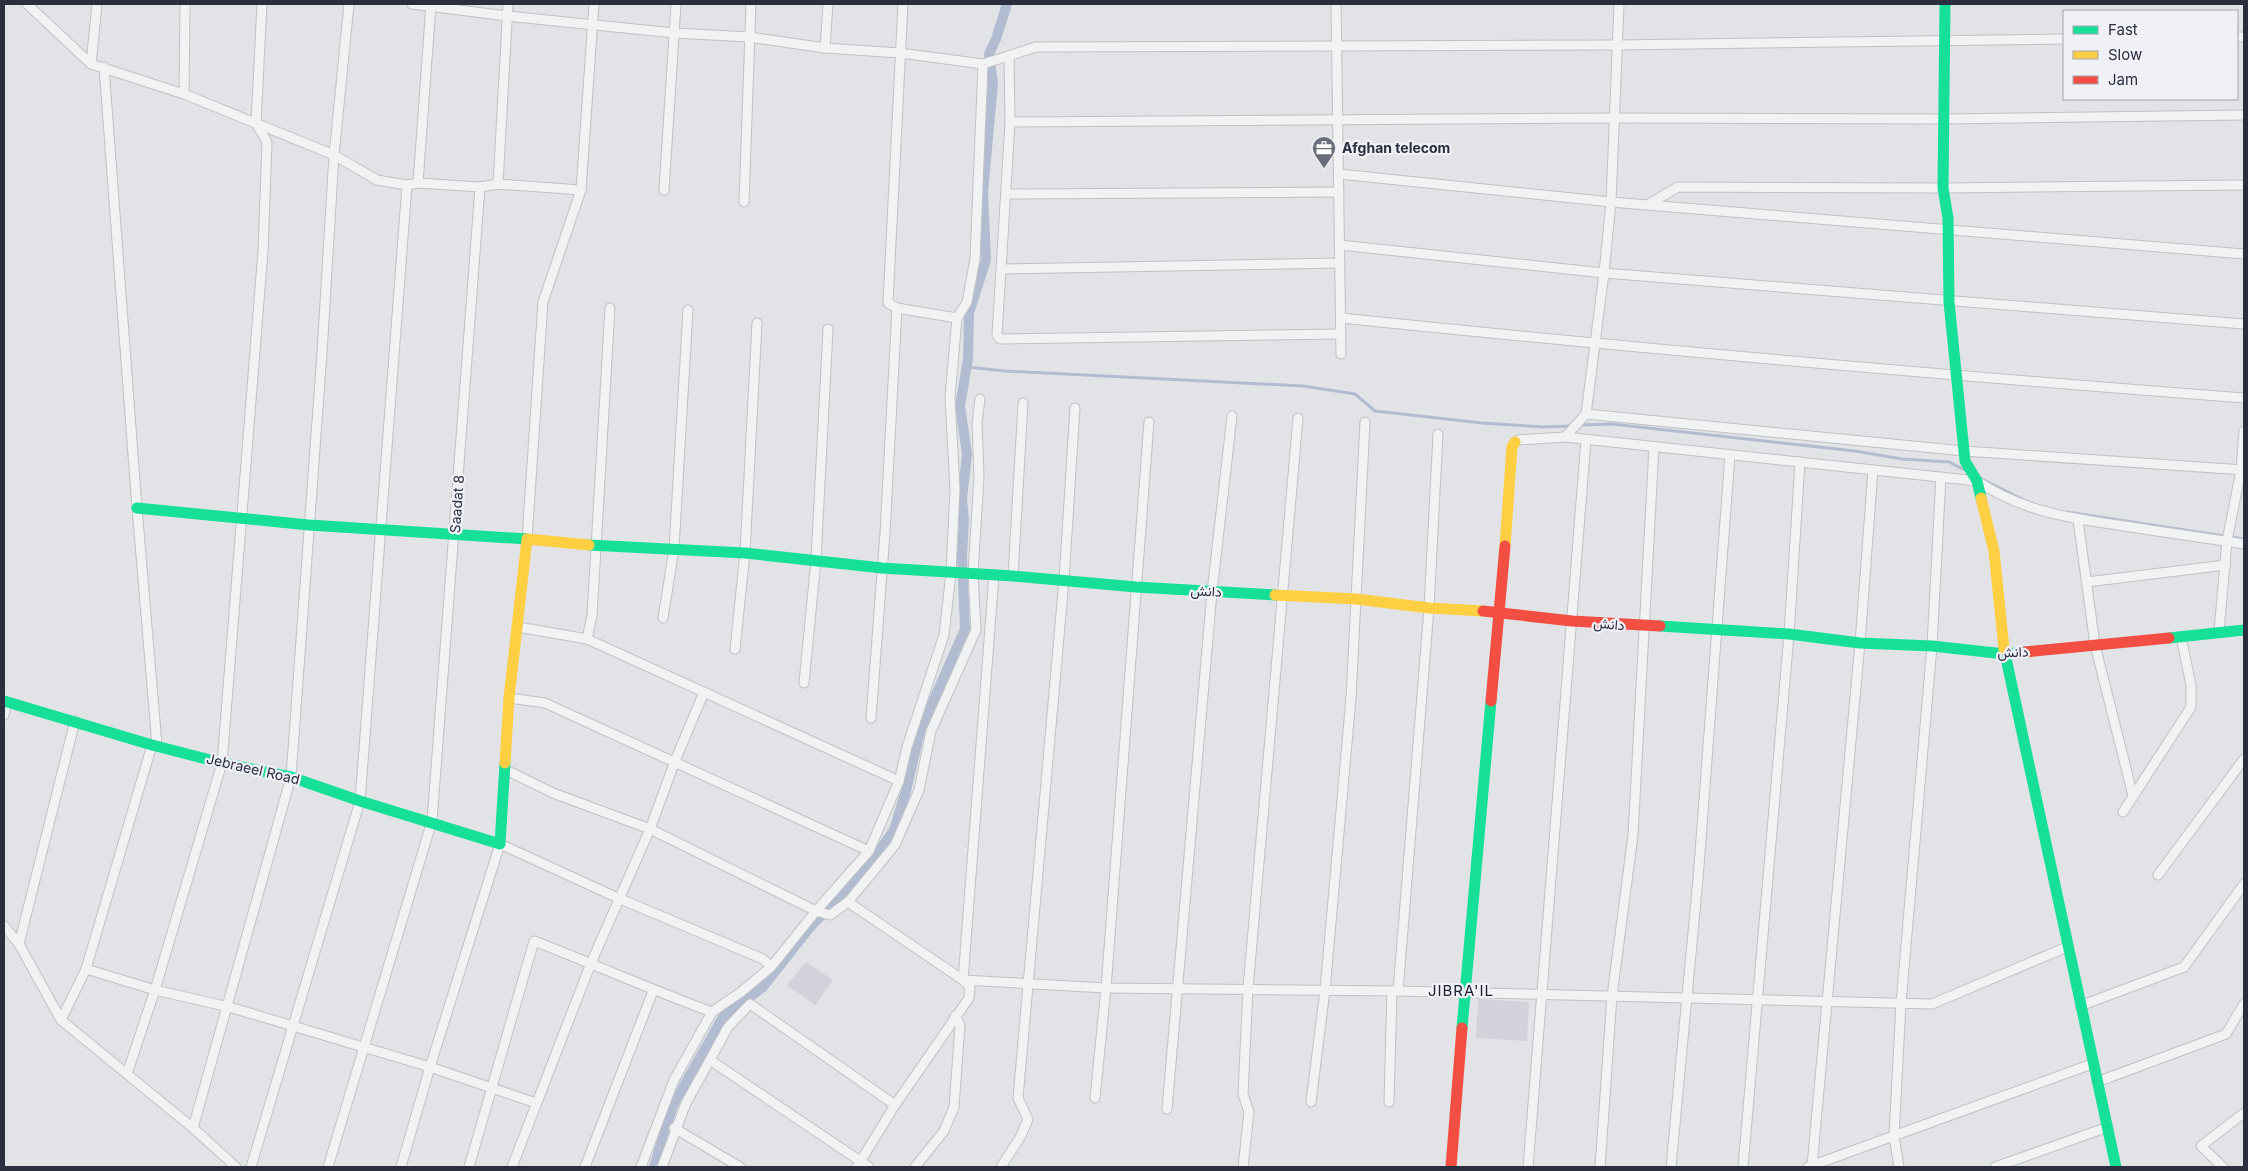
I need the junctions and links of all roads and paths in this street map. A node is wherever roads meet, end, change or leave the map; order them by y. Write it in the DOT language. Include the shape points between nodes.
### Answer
graph roads {
  1 [pos="27,4"];
  2 [pos="97,4"];
  3 [pos="185,4"];
  4 [pos="262,4"];
  5 [pos="349,4"];
  6 [pos="412,4"];
  7 [pos="508,4"];
  8 [pos="594,4"];
  9 [pos="676,4"];
  10 [pos="751,4"];
  11 [pos="828,4"];
  12 [pos="903,4"];
  13 [pos="1336,4"];
  14 [pos="1619,4"];
  15 [pos="1946,4"];
  16 [pos="431,5"];
  17 [pos="507,16"];
  18 [pos="593,23"];
  19 [pos="674,33"];
  20 [pos="749,38"];
  21 [pos="2063,39"];
  22 [pos="1945,41"];
  23 [pos="1616,45"];
  24 [pos="1337,47"];
  25 [pos="825,48"];
  26 [pos="900,53"];
  27 [pos="1009,56"];
  28 [pos="92,64"];
  29 [pos="983,64"];
  30 [pos="104,67"];
  31 [pos="184,94"];
  32 [pos="2244,115"];
  33 [pos="1614,118"];
  34 [pos="1945,119"];
  35 [pos="1338,121"];
  36 [pos="1010,122"];
  37 [pos="256,124"];
  38 [pos="334,155"];
  39 [pos="1339,174"];
  40 [pos="418,183"];
  41 [pos="498,184"];
  42 [pos="407,185"];
  43 [pos="2244,185"];
  44 [pos="480,187"];
  45 [pos="1943,188"];
  46 [pos="581,190"];
  47 [pos="664,190"];
  48 [pos="1339,192"];
  49 [pos="1006,194"];
  50 [pos="744,202"];
  51 [pos="1612,202"];
  52 [pos="1649,204"];
  53 [pos="1947,229"];
  54 [pos="1340,245"];
  55 [pos="2244,254"];
  56 [pos="1340,263"];
  57 [pos="1002,268"];
  58 [pos="1604,273"];
  59 [pos="1949,302"];
  60 [pos="610,308"];
  61 [pos="897,308"];
  62 [pos="688,310"];
  63 [pos="957,318"];
  64 [pos="1341,318"];
  65 [pos="757,323"];
  66 [pos="2244,324"];
  67 [pos="828,329"];
  68 [pos="1341,334"];
  69 [pos="1595,344"];
  70 [pos="1341,354"];
  71 [pos="1956,376"];
  72 [pos="2244,398"];
  73 [pos="980,400"];
  74 [pos="1023,402"];
  75 [pos="1075,408"];
  76 [pos="1586,414"];
  77 [pos="1232,416"];
  78 [pos="1298,418"];
  79 [pos="1149,422"];
  80 [pos="1365,422"];
  81 [pos="2244,431"];
  82 [pos="1438,434"];
  83 [pos="1565,437"];
  84 [pos="1586,440"];
  85 [pos="1515,442"];
  86 [pos="1654,447"];
  87 [pos="1730,455"];
  88 [pos="1964,456"];
  89 [pos="1800,462"];
  90 [pos="1873,470"];
  91 [pos="2242,470"];
  92 [pos="1941,477"];
  93 [pos="1977,481"];
  94 [pos="137,508"];
  95 [pos="240,519"];
  96 [pos="2078,520"];
  97 [pos="309,525"];
  98 [pos="381,530"];
  99 [pos="454,534"];
  100 [pos="527,539"];
  101 [pos="2227,541"];
  102 [pos="2244,544"];
  103 [pos="597,546"];
  104 [pos="674,549"];
  105 [pos="745,553"];
  106 [pos="816,560"];
  107 [pos="2226,565"];
  108 [pos="882,568"];
  109 [pos="951,573"];
  110 [pos="973,573"];
  111 [pos="994,575"];
  112 [pos="1013,576"];
  113 [pos="1064,580"];
  114 [pos="2086,582"];
  115 [pos="1136,587"];
  116 [pos="1212,592"];
  117 [pos="1283,595"];
  118 [pos="1356,599"];
  119 [pos="1429,608"];
  120 [pos="1500,612"];
  121 [pos="663,618"];
  122 [pos="1572,620"];
  123 [pos="1643,626"];
  124 [pos="518,627"];
  125 [pos="1717,630"];
  126 [pos="2244,630"];
  127 [pos="2219,631"];
  128 [pos="1789,634"];
  129 [pos="2181,637"];
  130 [pos="587,639"];
  131 [pos="1860,643"];
  132 [pos="2095,645"];
  133 [pos="1932,646"];
  134 [pos="735,649"];
  135 [pos="2005,654"];
  136 [pos="804,683"];
  137 [pos="704,692"];
  138 [pos="509,698"];
  139 [pos="6,701"];
  140 [pos="4,715"];
  141 [pos="871,718"];
  142 [pos="75,721"];
  143 [pos="155,745"];
  144 [pos="2244,760"];
  145 [pos="675,761"];
  146 [pos="222,763"];
  147 [pos="506,770"];
  148 [pos="291,777"];
  149 [pos="899,781"];
  150 [pos="2133,796"];
  151 [pos="360,801"];
  152 [pos="2123,812"];
  153 [pos="432,822"];
  154 [pos="650,829"];
  155 [pos="500,844"];
  156 [pos="869,851"];
  157 [pos="2158,875"];
  158 [pos="2244,884"];
  159 [pos="618,898"];
  160 [pos="848,902"];
  161 [pos="816,911"];
  162 [pos="4,926"];
  163 [pos="19,944"];
  164 [pos="2067,946"];
  165 [pos="591,963"];
  166 [pos="772,966"];
  167 [pos="86,969"];
  168 [pos="963,980"];
  169 [pos="1029,984"];
  170 [pos="1106,988"];
  171 [pos="1178,988"];
  172 [pos="1248,988"];
  173 [pos="155,990"];
  174 [pos="1325,990"];
  175 [pos="653,991"];
  176 [pos="1395,991"];
  177 [pos="1464,992"];
  178 [pos="1540,994"];
  179 [pos="1612,996"];
  180 [pos="1686,997"];
  181 [pos="1756,1000"];
  182 [pos="1826,1002"];
  183 [pos="1901,1003"];
  184 [pos="2244,1004"];
  185 [pos="2080,1006"];
  186 [pos="229,1007"];
  187 [pos="712,1012"];
  188 [pos="955,1016"];
  189 [pos="61,1020"];
  190 [pos="294,1026"];
  191 [pos="364,1047"];
  192 [pos="710,1060"];
  193 [pos="2092,1064"];
  194 [pos="430,1067"];
  195 [pos="127,1074"];
  196 [pos="2097,1082"];
  197 [pos="491,1087"];
  198 [pos="1095,1098"];
  199 [pos="1310,1102"];
  200 [pos="1389,1102"];
  201 [pos="536,1103"];
  202 [pos="895,1105"];
  203 [pos="1168,1109"];
  204 [pos="2244,1113"];
  205 [pos="2108,1127"];
  206 [pos="193,1128"];
  207 [pos="676,1129"];
  208 [pos="1894,1136"];
  209 [pos="858,1164"];
  210 [pos="236,1167"];
  211 [pos="250,1167"];
  212 [pos="328,1167"];
  213 [pos="401,1167"];
  214 [pos="468,1167"];
  215 [pos="512,1167"];
  216 [pos="585,1167"];
  217 [pos="640,1167"];
  218 [pos="662,1167"];
  219 [pos="740,1167"];
  220 [pos="869,1167"];
  221 [pos="915,1167"];
  222 [pos="1001,1167"];
  223 [pos="1244,1167"];
  224 [pos="1452,1167"];
  225 [pos="1528,1167"];
  226 [pos="1600,1167"];
  227 [pos="1671,1167"];
  228 [pos="1743,1167"];
  229 [pos="1810,1167"];
  230 [pos="1899,1167"];
  231 [pos="1995,1167"];
  232 [pos="2116,1167"];
  233 [pos="2222,1167"];
  1 -- 28 [label="street"];
  2 -- 28 [label="street"];
  3 -- 31 [label="street"];
  4 -- 37 [label="street"];
  5 -- 38 [label="street"];
  6 -- 16 [label="street"];
  7 -- 17 [label="street"];
  8 -- 18 [label="street"];
  9 -- 19 [label="street"];
  10 -- 20 [label="street"];
  11 -- 25 [label="street"];
  12 -- 26 [label="street"];
  13 -- 24 [label="street"];
  14 -- 23 [label="street"];
  15 -- 22 [label="main road"];
  16 -- 17 [label="street"];
  16 -- 40 [label="street"];
  17 -- 18 [label="street"];
  17 -- 41 [label="street"];
  18 -- 19 [label="street"];
  18 -- 46 [label="street"];
  19 -- 20 [label="street"];
  19 -- 47 [label="street"];
  20 -- 25 [label="street"];
  20 -- 50 [label="street"];
  21 -- 22 [label="street"];
  22 -- 23 [label="street"];
  22 -- 34 [label="main road"];
  23 -- 24 [label="street"];
  23 -- 33 [label="street"];
  24 -- 27 [label="street" via="1036,47"];
  24 -- 35 [label="street"];
  25 -- 26 [label="street"];
  26 -- 29 [label="street"];
  26 -- 61 [label="street" via="888,303"];
  27 -- 29 [label="street"];
  27 -- 36 [label="street"];
  28 -- 30 [label="street"];
  29 -- 63 [label="street" via="975,259 967,302"];
  30 -- 31 [label="street"];
  30 -- 94 [label="street"];
  31 -- 37 [label="street"];
  32 -- 34 [label="street"];
  33 -- 34 [label="street"];
  33 -- 35 [label="street"];
  33 -- 51 [label="street"];
  34 -- 45 [label="main road"];
  35 -- 36 [label="street"];
  35 -- 39 [label="street"];
  36 -- 49 [label="street"];
  37 -- 38 [label="street"];
  37 -- 95 [label="street" via="268,142 263,251"];
  38 -- 42 [label="street" via="377,180"];
  38 -- 97 [label="street"];
  39 -- 48 [label="street"];
  39 -- 51 [label="street"];
  40 -- 42 [label="street"];
  40 -- 44 [label="street"];
  41 -- 44 [label="street"];
  41 -- 46 [label="street"];
  42 -- 98 [label="street"];
  43 -- 45 [label="street"];
  44 -- 99 [label="street, Saadat 8"];
  45 -- 52 [label="street" via="1678,187"];
  45 -- 53 [label="main road"];
  46 -- 100 [label="street" via="543,302"];
  48 -- 49 [label="street"];
  48 -- 54 [label="street"];
  49 -- 57 [label="street"];
  51 -- 52 [label="street"];
  51 -- 58 [label="street"];
  52 -- 53 [label="street"];
  53 -- 55 [label="street"];
  53 -- 59 [label="main road"];
  54 -- 56 [label="street"];
  54 -- 58 [label="street"];
  56 -- 57 [label="street"];
  56 -- 64 [label="street"];
  57 -- 68 [label="street" via="997,335 1003,341"];
  58 -- 59 [label="street"];
  58 -- 69 [label="street"];
  59 -- 66 [label="street"];
  59 -- 71 [label="main road"];
  60 -- 103 [label="street"];
  61 -- 63 [label="street"];
  61 -- 108 [label="street"];
  62 -- 104 [label="street"];
  63 -- 109 [label="street" via="950,397 955,489"];
  64 -- 68 [label="street"];
  64 -- 69 [label="street"];
  65 -- 105 [label="street"];
  67 -- 106 [label="street"];
  68 -- 70 [label="street"];
  69 -- 71 [label="street"];
  69 -- 76 [label="street"];
  71 -- 72 [label="street"];
  71 -- 88 [label="main road"];
  73 -- 110 [label="street"];
  74 -- 112 [label="street"];
  75 -- 113 [label="street"];
  76 -- 83 [label="street"];
  76 -- 88 [label="street"];
  77 -- 116 [label="street"];
  78 -- 117 [label="street"];
  79 -- 115 [label="street"];
  80 -- 118 [label="street"];
  81 -- 91 [label="street"];
  82 -- 119 [label="street"];
  83 -- 84 [label="street"];
  83 -- 85 [label="street"];
  84 -- 86 [label="street"];
  84 -- 122 [label="street"];
  85 -- 120 [label="main road" via="1512,446"];
  86 -- 87 [label="street"];
  86 -- 123 [label="street"];
  87 -- 89 [label="street"];
  87 -- 125 [label="street"];
  88 -- 91 [label="street"];
  88 -- 93 [label="main road"];
  89 -- 90 [label="street"];
  89 -- 128 [label="street"];
  90 -- 92 [label="street"];
  90 -- 131 [label="street"];
  91 -- 101 [label="street"];
  92 -- 93 [label="street"];
  92 -- 133 [label="street"];
  93 -- 96 [label="street" via="1998,495 2033,510"];
  93 -- 135 [label="main road" via="1994,551"];
  94 -- 95 [label="main road, دانش"];
  94 -- 143 [label="street"];
  95 -- 97 [label="main road, دانش"];
  95 -- 146 [label="street"];
  96 -- 101 [label="street"];
  96 -- 114 [label="street"];
  97 -- 98 [label="main road, دانش"];
  97 -- 148 [label="street"];
  98 -- 99 [label="main road, دانش"];
  98 -- 151 [label="street"];
  99 -- 100 [label="main road, دانش"];
  99 -- 153 [label="street, Saadat 8"];
  100 -- 103 [label="main road, دانش"];
  100 -- 124 [label="main road"];
  101 -- 102 [label="street"];
  101 -- 107 [label="street"];
  103 -- 104 [label="main road, دانش"];
  103 -- 130 [label="street" via="592,616"];
  104 -- 105 [label="main road, دانش"];
  104 -- 121 [label="street"];
  105 -- 106 [label="main road, دانش"];
  105 -- 134 [label="street"];
  106 -- 108 [label="main road, دانش"];
  106 -- 136 [label="street"];
  107 -- 114 [label="street"];
  107 -- 127 [label="street"];
  108 -- 109 [label="main road, دانش"];
  108 -- 141 [label="street"];
  109 -- 110 [label="main road, دانش"];
  109 -- 149 [label="street" via="944,635"];
  110 -- 111 [label="main road, دانش"];
  110 -- 160 [label="street" via="976,630 931,731 919,790 896,845"];
  111 -- 112 [label="main road, دانش"];
  111 -- 168 [label="street"];
  112 -- 113 [label="main road, دانش"];
  113 -- 115 [label="main road, دانش"];
  113 -- 169 [label="street"];
  114 -- 132 [label="street"];
  115 -- 116 [label="main road, دانش"];
  115 -- 170 [label="street"];
  116 -- 117 [label="main road, دانش"];
  116 -- 171 [label="street"];
  117 -- 118 [label="main road, دانش"];
  117 -- 172 [label="street"];
  118 -- 119 [label="main road, دانش"];
  118 -- 174 [label="street" via="1350,708"];
  119 -- 120 [label="main road, دانش"];
  119 -- 176 [label="street"];
  120 -- 122 [label="main road, دانش"];
  120 -- 177 [label="main road"];
  122 -- 123 [label="main road, دانش"];
  122 -- 178 [label="street"];
  123 -- 125 [label="main road, دانش"];
  123 -- 179 [label="street" via="1633,835"];
  124 -- 130 [label="street"];
  124 -- 138 [label="main road"];
  125 -- 128 [label="main road, دانش"];
  125 -- 180 [label="street"];
  126 -- 127 [label="main road, دانش"];
  127 -- 129 [label="main road, دانش"];
  128 -- 131 [label="main road, دانش"];
  128 -- 181 [label="street"];
  129 -- 132 [label="main road, دانش"];
  129 -- 150 [label="street" via="2191,685 2191,707"];
  130 -- 137 [label="street"];
  131 -- 133 [label="main road, دانش"];
  131 -- 182 [label="street"];
  132 -- 135 [label="main road, دانش"];
  132 -- 150 [label="street"];
  133 -- 135 [label="main road, دانش"];
  133 -- 183 [label="street"];
  135 -- 164 [label="main road"];
  137 -- 145 [label="street"];
  137 -- 149 [label="street"];
  138 -- 145 [label="street" via="544,703"];
  138 -- 147 [label="main road"];
  139 -- 140 [label="street"];
  139 -- 142 [label="main road, Jebraeel Road"];
  142 -- 143 [label="main road, Jebraeel Road"];
  142 -- 163 [label="street"];
  143 -- 146 [label="main road, Jebraeel Road"];
  143 -- 167 [label="street"];
  144 -- 157 [label="street"];
  145 -- 154 [label="street"];
  145 -- 156 [label="street"];
  146 -- 148 [label="main road, Jebraeel Road"];
  146 -- 173 [label="street"];
  147 -- 154 [label="street" via="553,793"];
  147 -- 155 [label="main road"];
  148 -- 151 [label="main road, Jebraeel Road"];
  148 -- 186 [label="street"];
  149 -- 156 [label="street"];
  150 -- 152 [label="street"];
  151 -- 153 [label="main road, Jebraeel Road"];
  151 -- 190 [label="street"];
  153 -- 155 [label="main road, Jebraeel Road"];
  153 -- 191 [label="street, Saadat 8"];
  154 -- 159 [label="street"];
  154 -- 161 [label="street"];
  155 -- 159 [label="street"];
  155 -- 194 [label="street"];
  156 -- 161 [label="street"];
  158 -- 185 [label="street" via="2184,967"];
  159 -- 165 [label="street"];
  159 -- 166 [label="street" via="764,959"];
  160 -- 161 [label="street" via="830,915"];
  160 -- 168 [label="street"];
  161 -- 166 [label="street"];
  162 -- 163 [label="street"];
  163 -- 189 [label="street"];
  164 -- 183 [label="street" via="1932,1004"];
  164 -- 185 [label="main road"];
  165 -- 175 [label="street"];
  165 -- 197 [label="street" via="534,941"];
  165 -- 201 [label="street"];
  166 -- 187 [label="street"];
  167 -- 173 [label="street"];
  167 -- 189 [label="street"];
  168 -- 169 [label="street"];
  168 -- 188 [label="street" via="970,987 968,998"];
  169 -- 170 [label="street"];
  169 -- 222 [label="street" via="1018,1098 1028,1119"];
  170 -- 171 [label="street"];
  170 -- 198 [label="street"];
  171 -- 172 [label="street"];
  171 -- 203 [label="street"];
  172 -- 174 [label="street"];
  172 -- 223 [label="street" via="1243,1094 1249,1112"];
  173 -- 186 [label="street"];
  173 -- 195 [label="street"];
  174 -- 176 [label="street"];
  174 -- 199 [label="street"];
  175 -- 187 [label="street"];
  175 -- 216 [label="street"];
  176 -- 177 [label="street"];
  176 -- 200 [label="street"];
  177 -- 178 [label="street"];
  177 -- 224 [label="main road"];
  178 -- 179 [label="street"];
  178 -- 225 [label="street"];
  179 -- 180 [label="street"];
  179 -- 226 [label="street"];
  180 -- 181 [label="street"];
  180 -- 227 [label="street"];
  181 -- 182 [label="street"];
  181 -- 228 [label="street"];
  182 -- 183 [label="street"];
  182 -- 229 [label="street"];
  183 -- 208 [label="street"];
  184 -- 196 [label="street" via="2226,1034"];
  185 -- 193 [label="main road"];
  186 -- 190 [label="street"];
  186 -- 206 [label="street"];
  187 -- 217 [label="street" via="674,1080"];
  188 -- 202 [label="street"];
  188 -- 221 [label="street" via="960,1025 954,1107 944,1131"];
  189 -- 195 [label="street"];
  190 -- 191 [label="street"];
  190 -- 211 [label="street"];
  191 -- 194 [label="street"];
  191 -- 212 [label="street, Saadat 8"];
  192 -- 202 [label="street" via="728,1027 750,1004"];
  192 -- 207 [label="street" via="686,1103"];
  192 -- 209 [label="street"];
  193 -- 196 [label="main road"];
  193 -- 208 [label="street"];
  194 -- 197 [label="street"];
  194 -- 213 [label="street"];
  195 -- 206 [label="street"];
  196 -- 205 [label="main road"];
  197 -- 201 [label="street"];
  197 -- 214 [label="street"];
  201 -- 215 [label="street"];
  202 -- 209 [label="street"];
  204 -- 233 [label="street" via="2201,1146"];
  205 -- 231 [label="street"];
  205 -- 232 [label="main road"];
  206 -- 210 [label="street"];
  207 -- 218 [label="street"];
  207 -- 219 [label="street"];
  208 -- 229 [label="street"];
  208 -- 230 [label="street"];
  209 -- 220 [label="street"];
}
